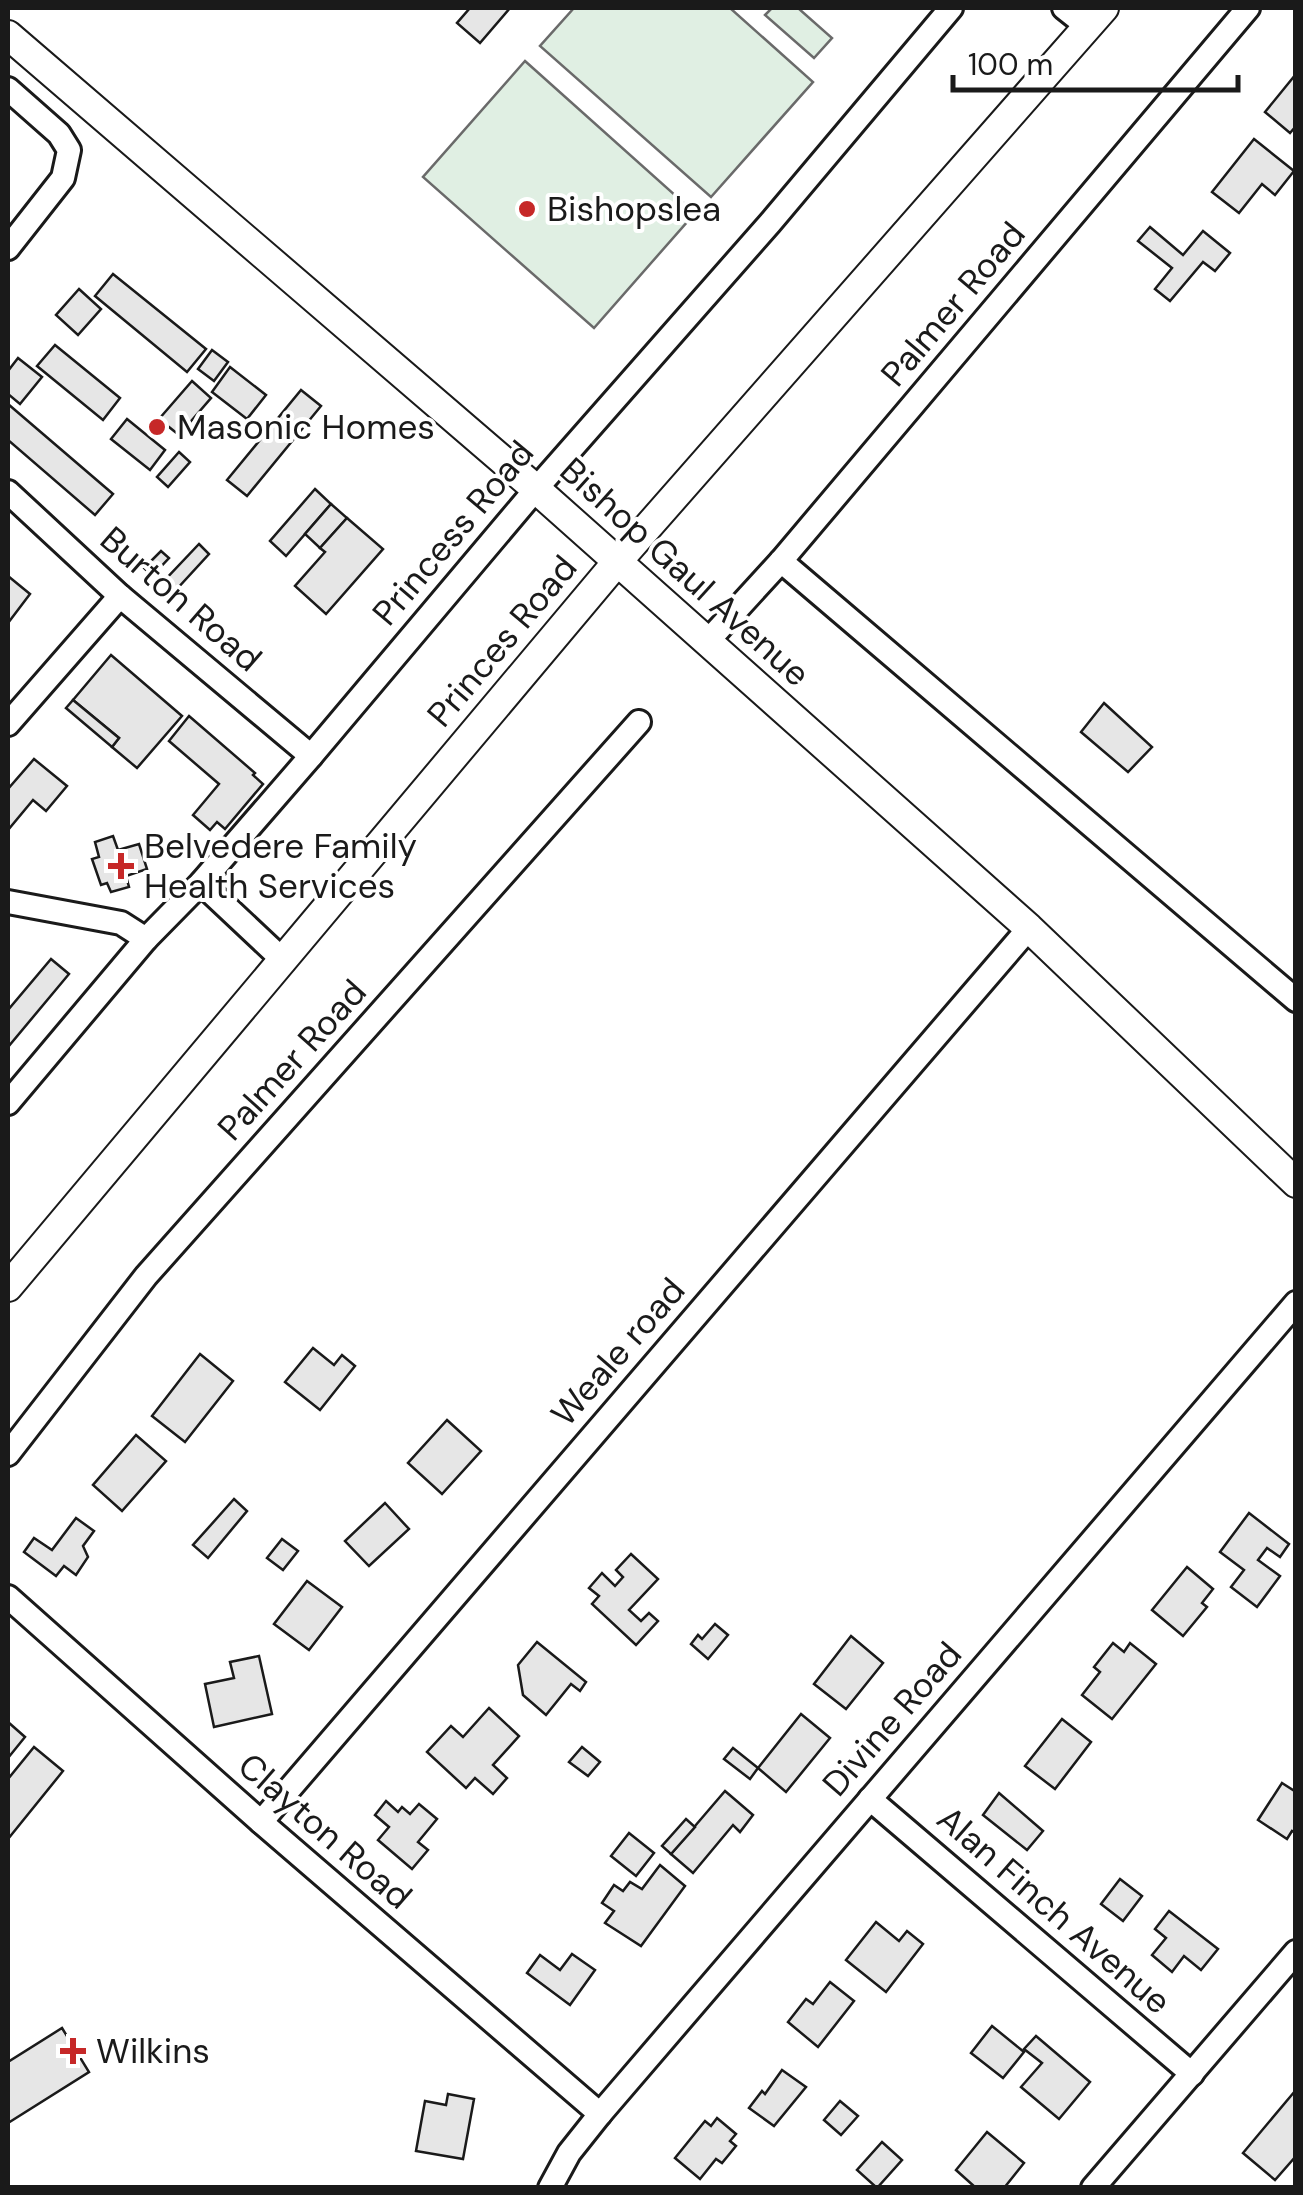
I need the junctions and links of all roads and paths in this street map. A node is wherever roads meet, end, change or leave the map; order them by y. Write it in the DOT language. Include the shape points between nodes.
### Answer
graph roads {
  1 [pos="952,8"];
  2 [pos="1064,8"];
  3 [pos="1248,8"];
  4 [pos="1096,17"];
  5 [pos="8,35"];
  6 [pos="8,90"];
  7 [pos="8,248"];
  8 [pos="536,490"];
  9 [pos="8,492"];
  10 [pos="781,561"];
  11 [pos="617,562"];
  12 [pos="120,596"];
  13 [pos="706,642"];
  14 [pos="639,722"];
  15 [pos="8,724"];
  16 [pos="311,756"];
  17 [pos="201,883"];
  18 [pos="8,902"];
  19 [pos="1029,928"];
  20 [pos="146,939"];
  21 [pos="284,961"];
  22 [pos="1296,1000"];
  23 [pos="8,1103"];
  24 [pos="1296,1183"];
  25 [pos="8,1287"];
  26 [pos="1296,1302"];
  27 [pos="8,1454"];
  28 [pos="8,1597"];
  29 [pos="870,1799"];
  30 [pos="261,1822"];
  31 [pos="1296,1952"];
  32 [pos="1192,2074"];
  33 [pos="600,2114"];
  34 [pos="550,2188"];
  35 [pos="1094,2188"];
  1 -- 8 [label="street, Princess Road"];
  2 -- 4 [label="street"];
  3 -- 10 [label="street, Palmer Road"];
  4 -- 11 [label="main road, Princes Road"];
  5 -- 8 [label="main road, Bishop Gaul Avenue"];
  6 -- 7 [label="street" via="69,150 63,178"];
  8 -- 11 [label="main road, Bishop Gaul Avenue"];
  8 -- 16 [label="street, Princess Road"];
  9 -- 12 [label="street, Burton Road"];
  10 -- 13 [label="street, Palmer Road"];
  10 -- 22 [label="street, Bishop Gaul Avenue"];
  11 -- 13 [label="main road, Bishop Gaul Avenue"];
  11 -- 21 [label="main road, Princes Road"];
  12 -- 15 [label="street"];
  12 -- 16 [label="street, Burton Road"];
  13 -- 19 [label="main road, Bishop Gaul Avenue"];
  14 -- 27 [label="street, Palmer Road" via="146,1276"];
  16 -- 17 [label="street, Princess Road"];
  17 -- 20 [label="street, Princess Road"];
  17 -- 21 [label="street"];
  18 -- 20 [label="street" via="121,923"];
  19 -- 24 [label="main road, Bishop Gaul Avenue"];
  19 -- 30 [label="street, Weale road"];
  20 -- 23 [label="street, Princess Road"];
  21 -- 25 [label="main road, Princes Road"];
  26 -- 29 [label="street, Divine Road"];
  28 -- 30 [label="street, Clayton Road"];
  29 -- 32 [label="street, Alan Finch Avenue"];
  29 -- 33 [label="street, Divine Road"];
  30 -- 33 [label="street, Clayton Road"];
  31 -- 32 [label="street"];
  32 -- 35 [label="street"];
  33 -- 34 [label="street, Divine Road"];
}
